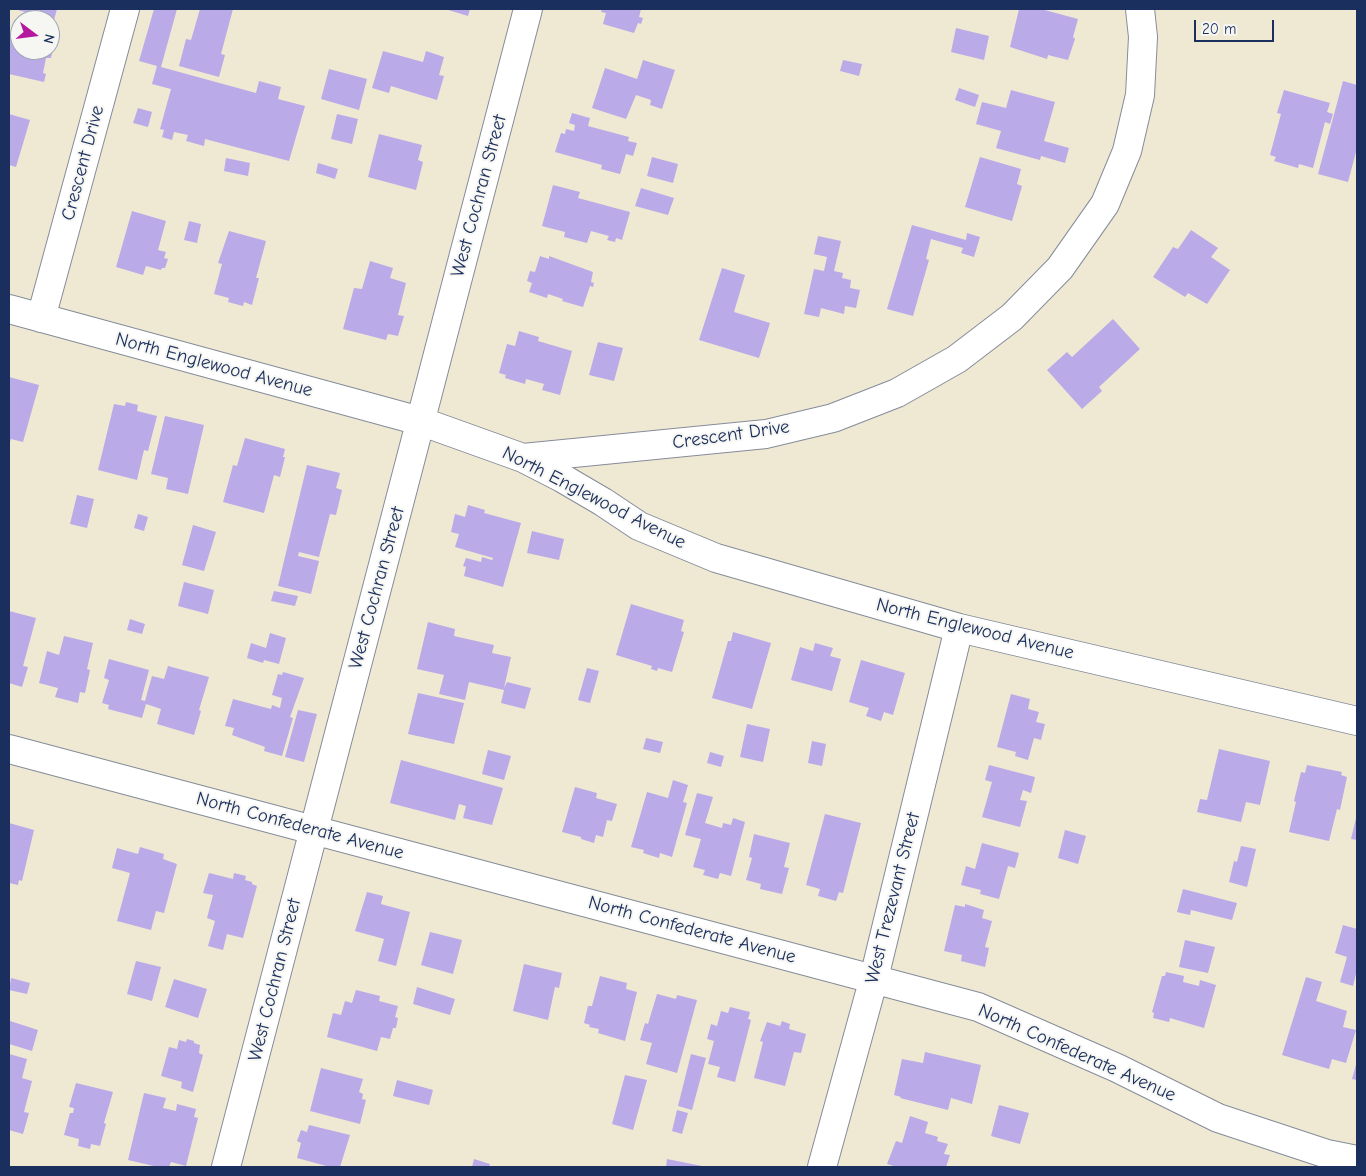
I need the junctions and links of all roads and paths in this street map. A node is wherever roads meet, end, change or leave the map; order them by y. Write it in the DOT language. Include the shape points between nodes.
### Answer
graph roads {
  1 [pos="125,9"];
  2 [pos="528,9"];
  3 [pos="1140,9"];
  4 [pos="9,309"];
  5 [pos="42,318"];
  6 [pos="420,421"];
  7 [pos="523,458"];
  8 [pos="959,628"];
  9 [pos="1357,721"];
  10 [pos="9,749"];
  11 [pos="314,830"];
  12 [pos="874,978"];
  13 [pos="1357,1160"];
  14 [pos="226,1167"];
  15 [pos="822,1167"];
  1 -- 5 [label="street, Crescent Drive"];
  2 -- 6 [label="street, West Cochran Street"];
  3 -- 7 [label="street, Crescent Drive" via="1143,38 1140,95 1127,151 1104,204 1060,268 1012,317 957,359 888,397 833,418 766,434"];
  4 -- 5 [label="street, North Englewood Avenue"];
  5 -- 6 [label="street, North Englewood Avenue"];
  6 -- 7 [label="street, North Englewood Avenue"];
  6 -- 11 [label="street, West Cochran Street"];
  7 -- 8 [label="street, North Englewood Avenue" via="570,482 639,526 716,558"];
  8 -- 9 [label="street, North Englewood Avenue"];
  8 -- 12 [label="street, West Trezevant Street"];
  10 -- 11 [label="street, North Confederate Avenue"];
  11 -- 12 [label="street, North Confederate Avenue"];
  11 -- 14 [label="street, West Cochran Street"];
  12 -- 13 [label="street, North Confederate Avenue" via="978,1007 1116,1068 1218,1118 1327,1154"];
  12 -- 15 [label="street, West Trezevant Street"];
}
